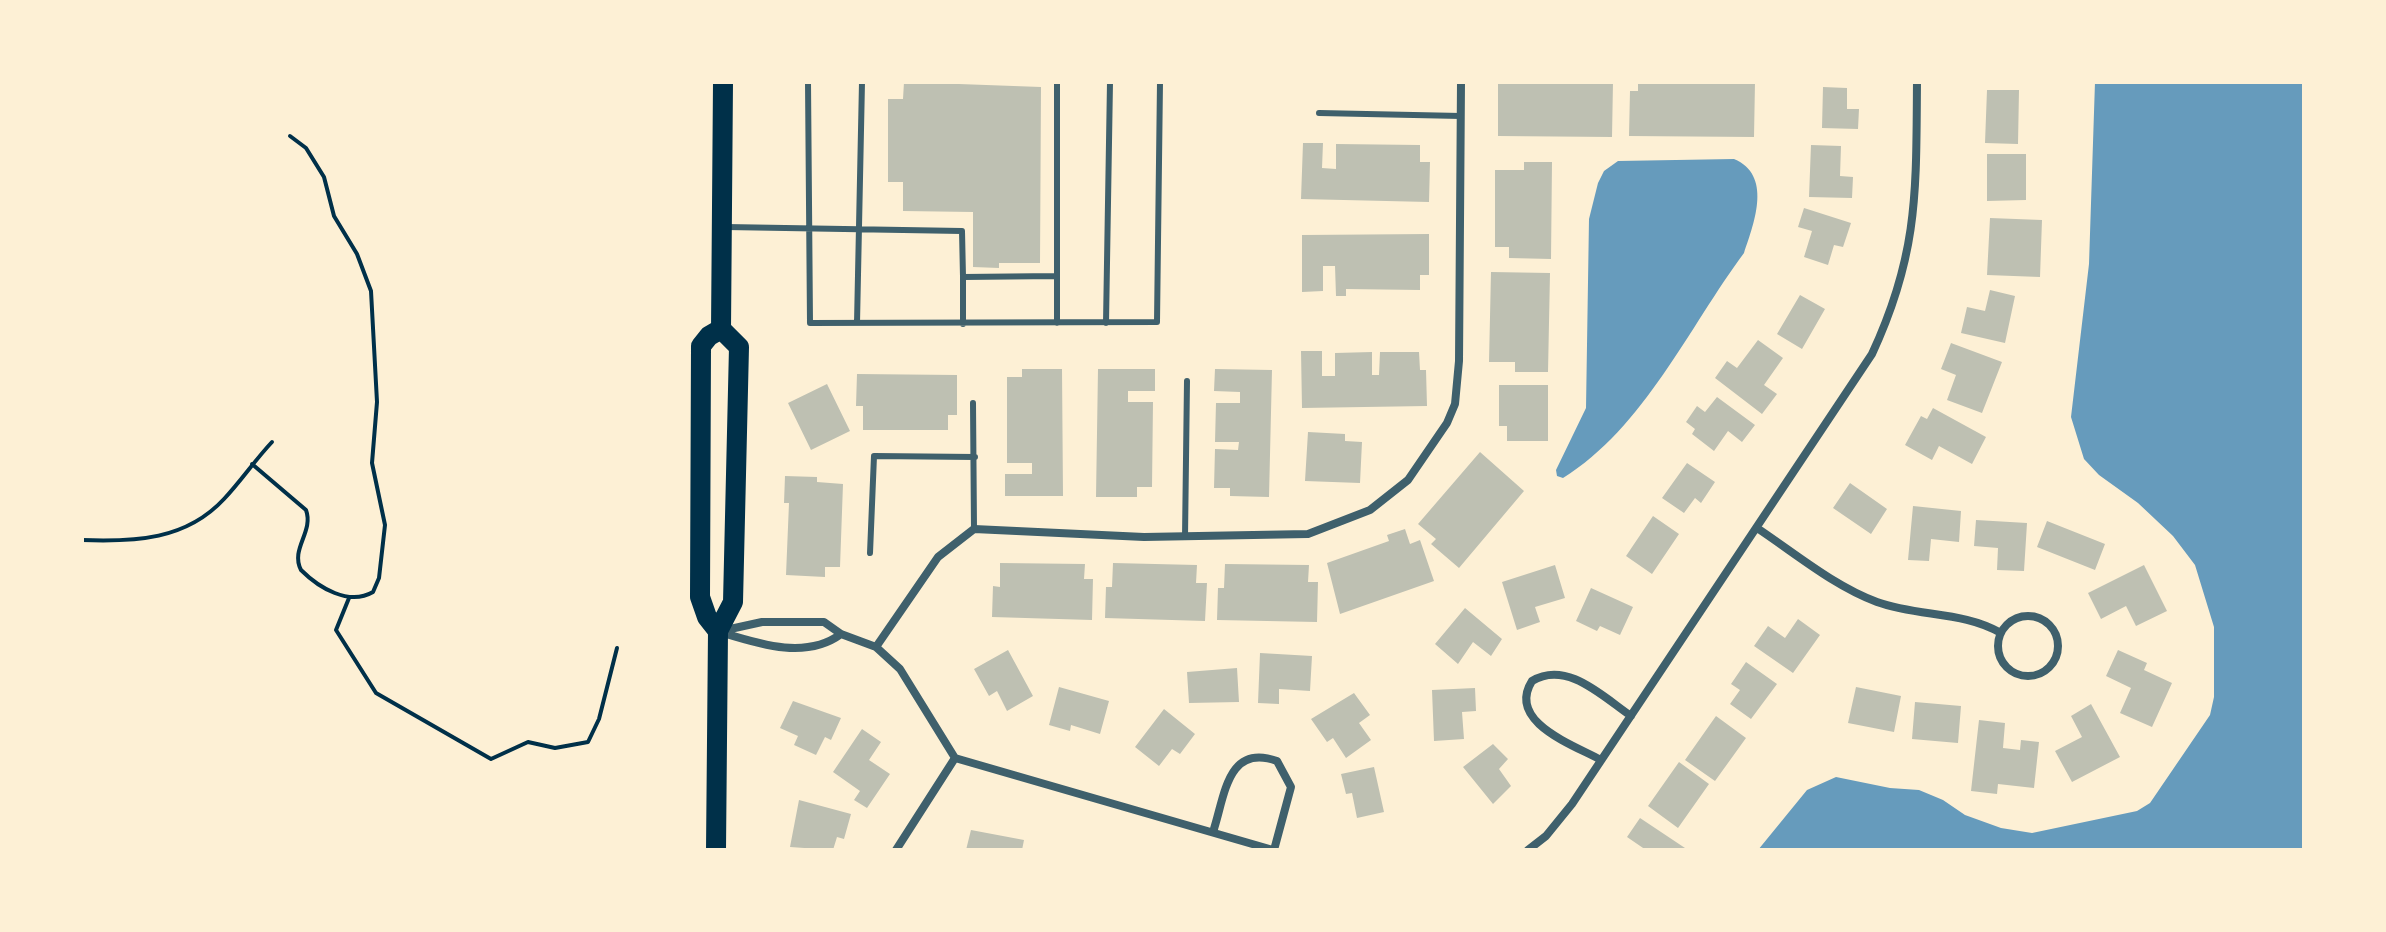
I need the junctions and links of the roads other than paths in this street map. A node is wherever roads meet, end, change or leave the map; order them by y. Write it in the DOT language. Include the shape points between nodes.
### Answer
graph roads {
  1 [pos="723,82"];
  2 [pos="808,82"];
  3 [pos="862,82"];
  4 [pos="1057,82"];
  5 [pos="1110,82"];
  6 [pos="1160,82"];
  7 [pos="1461,82"];
  8 [pos="1917,82"];
  9 [pos="1319,113"];
  10 [pos="1461,116"];
  11 [pos="722,227"];
  12 [pos="808,229"];
  13 [pos="859,230"];
  14 [pos="1057,276"];
  15 [pos="963,277"];
  16 [pos="857,323"];
  17 [pos="1057,323"];
  18 [pos="1106,323"];
  19 [pos="963,324"];
  20 [pos="721,329"];
  21 [pos="1187,381"];
  22 [pos="973,403"];
  23 [pos="975,457"];
  24 [pos="1757,528"];
  25 [pos="974,529"];
  26 [pos="1185,537"];
  27 [pos="870,553"];
  28 [pos="718,631"];
  29 [pos="2001,633"];
  30 [pos="841,634"];
  31 [pos="876,647"];
  32 [pos="1631,716"];
  33 [pos="955,758"];
  34 [pos="1601,760"];
  35 [pos="1213,832"];
  36 [pos="716,850"];
  37 [pos="896,850"];
  38 [pos="1274,850"];
  39 [pos="1528,850"];
  1 -- 11 [label="main road"];
  2 -- 12 [label="lane"];
  3 -- 13 [label="lane"];
  4 -- 14 [label="lane"];
  5 -- 18 [label="lane"];
  6 -- 18 [label="lane" via="1157,322"];
  7 -- 10 [label="street"];
  8 -- 24 [label="street" via="1913,232 1892,311 1858,379"];
  9 -- 10 [label="lane"];
  10 -- 26 [label="street" via="1458,379 1451,413 1423,462 1370,510 1308,534"];
  11 -- 12 [label="lane"];
  11 -- 20 [label="main road"];
  12 -- 13 [label="lane"];
  12 -- 16 [label="lane" via="810,323"];
  13 -- 15 [label="lane" via="962,231"];
  13 -- 16 [label="lane"];
  14 -- 15 [label="lane"];
  14 -- 17 [label="lane"];
  15 -- 19 [label="lane"];
  16 -- 19 [label="lane"];
  17 -- 18 [label="lane"];
  17 -- 19 [label="lane"];
  20 -- 28 [label="main road" via="739,347 733,602"];
  20 -- 28 [label="main road" via="701,346 700,597"];
  21 -- 26 [label="lane"];
  22 -- 23 [label="lane"];
  23 -- 25 [label="lane"];
  23 -- 27 [label="lane" via="874,456"];
  24 -- 29 [label="street" via="1851,591 1913,611 1982,622"];
  24 -- 32 [label="street"];
  25 -- 26 [label="street"];
  25 -- 31 [label="street" via="938,557"];
  28 -- 30 [label="street" via="762,622 824,622"];
  28 -- 30 [label="street" via="767,647 823,647"];
  28 -- 36 [label="main road"];
  29 -- 29 [label="street" via="2000,657 2009,669 2035,676 2053,664 2057,640 2045,621 2022,617"];
  30 -- 31 [label="street"];
  31 -- 33 [label="street" via="900,669"];
  32 -- 34 [label="street"];
  32 -- 34 [label="street" via="1572,677 1551,673 1532,681 1526,700 1537,724"];
  33 -- 35 [label="street"];
  33 -- 37 [label="street"];
  34 -- 39 [label="street" via="1546,836"];
  35 -- 38 [label="street"];
  35 -- 38 [label="street" via="1234,768 1248,757 1263,756 1277,761 1291,787"];
}
